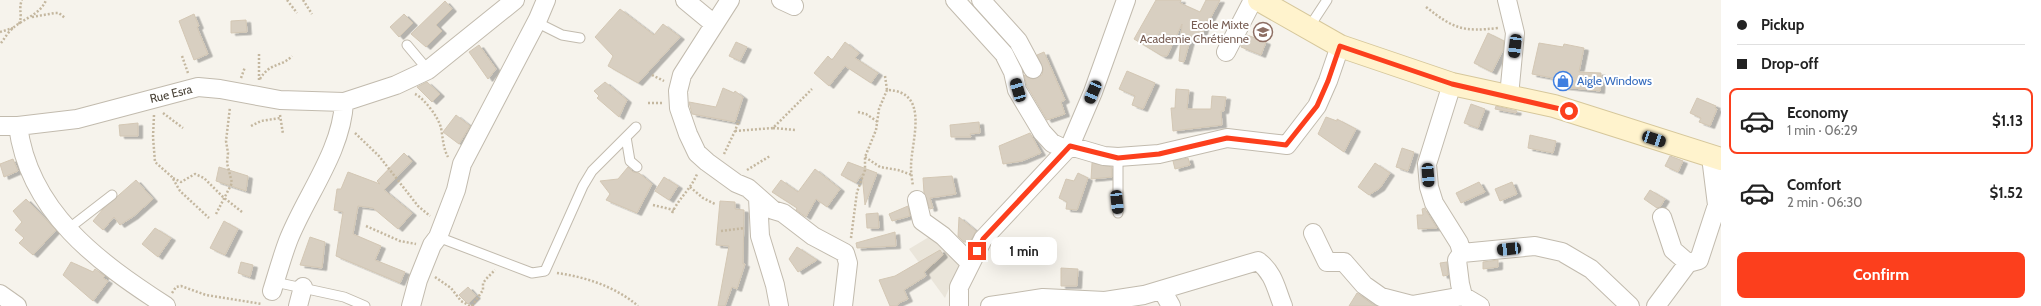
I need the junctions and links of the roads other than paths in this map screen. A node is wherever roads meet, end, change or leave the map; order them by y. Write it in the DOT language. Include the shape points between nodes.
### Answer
graph roads {
  1 [pos="515,0"];
  2 [pos="546,0"];
  3 [pos="685,0"];
  4 [pos="730,0"];
  5 [pos="955,0"];
  6 [pos="981,0"];
  7 [pos="1126,0"];
  8 [pos="1253,0"];
  9 [pos="1258,0"];
  10 [pos="1327,0"];
  11 [pos="1507,0"];
  12 [pos="536,22"];
  13 [pos="714,24"];
  14 [pos="1308,28"];
  15 [pos="580,38"];
  16 [pos="407,45"];
  17 [pos="1340,46"];
  18 [pos="1226,52"];
  19 [pos="1033,69"];
  20 [pos="428,70"];
  21 [pos="1452,84"];
  22 [pos="1509,96"];
  23 [pos="344,102"];
  24 [pos="9,126"];
  25 [pos="636,127"];
  26 [pos="626,137"];
  27 [pos="1068,148"];
  28 [pos="1118,158"];
  29 [pos="1716,158"];
  30 [pos="637,167"];
  31 [pos="112,195"];
  32 [pos="758,198"];
  33 [pos="917,200"];
  34 [pos="1118,213"];
  35 [pos="1662,217"];
  36 [pos="68,229"];
  37 [pos="1313,233"];
  38 [pos="438,237"];
  39 [pos="1462,253"];
  40 [pos="970,263"];
  41 [pos="1688,263"];
  42 [pos="274,287"];
  43 [pos="303,287"];
  44 [pos="1162,290"];
  45 [pos="0,294"];
  46 [pos="1463,296"];
  47 [pos="1127,302"];
  48 [pos="165,305"];
  49 [pos="17,306"];
  50 [pos="298,306"];
  51 [pos="365,306"];
  52 [pos="411,306"];
  53 [pos="779,306"];
  54 [pos="843,306"];
  55 [pos="959,306"];
  56 [pos="990,306"];
  57 [pos="1171,306"];
  58 [pos="1283,306"];
  59 [pos="1480,306"];
  60 [pos="1630,306"];
  61 [pos="1656,306"];
  1 -- 20 [label="street, Rue Esra"];
  2 -- 12 [label="street"];
  3 -- 13 [label="street"];
  4 -- 13 [label="street"];
  5 -- 27 [label="street" via="1004,54 1018,90 1042,132 1052,143"];
  6 -- 19 [label="street" via="1018,41"];
  7 -- 27 [label="street" via="1093,92"];
  8 -- 18 [label="street"];
  9 -- 14 [label="street"];
  10 -- 14 [label="lane"];
  11 -- 22 [label="street" via="1515,33"];
  12 -- 15 [label="lane" via="562,35"];
  12 -- 38 [label="street" via="462,164"];
  13 -- 32 [label="street" via="682,75 678,92 679,108 697,153 724,174 748,188"];
  14 -- 17 [label="street"];
  16 -- 20 [label="lane"];
  17 -- 21 [label="street"];
  17 -- 28 [label="street" via="1317,106 1286,145 1227,138 1159,154"];
  20 -- 23 [label="street, Rue Esra" via="396,85"];
  21 -- 22 [label="street"];
  21 -- 39 [label="street" via="1427,164 1429,187 1434,203 1459,243"];
  22 -- 29 [label="street" via="1554,106"];
  23 -- 24 [label="street, Rue Esra" via="280,100 254,87 232,91 198,87 154,103 77,119"];
  23 -- 42 [label="street" via="343,121 315,189 288,240"];
  24 -- 36 [label="street" via="39,191"];
  25 -- 26 [label="lane"];
  26 -- 30 [label="lane" via="630,161"];
  26 -- 38 [label="lane" via="589,176 545,271 532,273"];
  27 -- 28 [label="street"];
  27 -- 40 [label="street" via="983,239"];
  28 -- 34 [label="lane"];
  29 -- 41 [label="street" via="1717,205 1700,260"];
  31 -- 36 [label="lane"];
  32 -- 53 [label="street" via="759,226"];
  32 -- 54 [label="street" via="773,210 783,213 812,236 845,253 848,263"];
  33 -- 40 [label="street" via="922,221 943,236"];
  35 -- 41 [label="street" via="1673,250"];
  36 -- 48 [label="street" via="92,254"];
  37 -- 46 [label="street" via="1327,262 1344,262 1364,285 1381,297 1412,304"];
  38 -- 52 [label="street" via="418,280"];
  39 -- 46 [label="street" via="1457,260"];
  39 -- 60 [label="street" via="1535,246 1562,252 1591,269"];
  40 -- 55 [label="street" via="959,287"];
  41 -- 61 [label="street"];
  42 -- 43 [label="lane"];
  43 -- 50 [label="street"];
  43 -- 51 [label="lane" via="344,297"];
  44 -- 47 [label="street"];
  44 -- 57 [label="street"];
  44 -- 58 [label="street" via="1258,261 1267,268 1275,282"];
  45 -- 49 [label="street"];
  46 -- 59 [label="street"];
  47 -- 56 [label="street" via="1043,298"];
}
